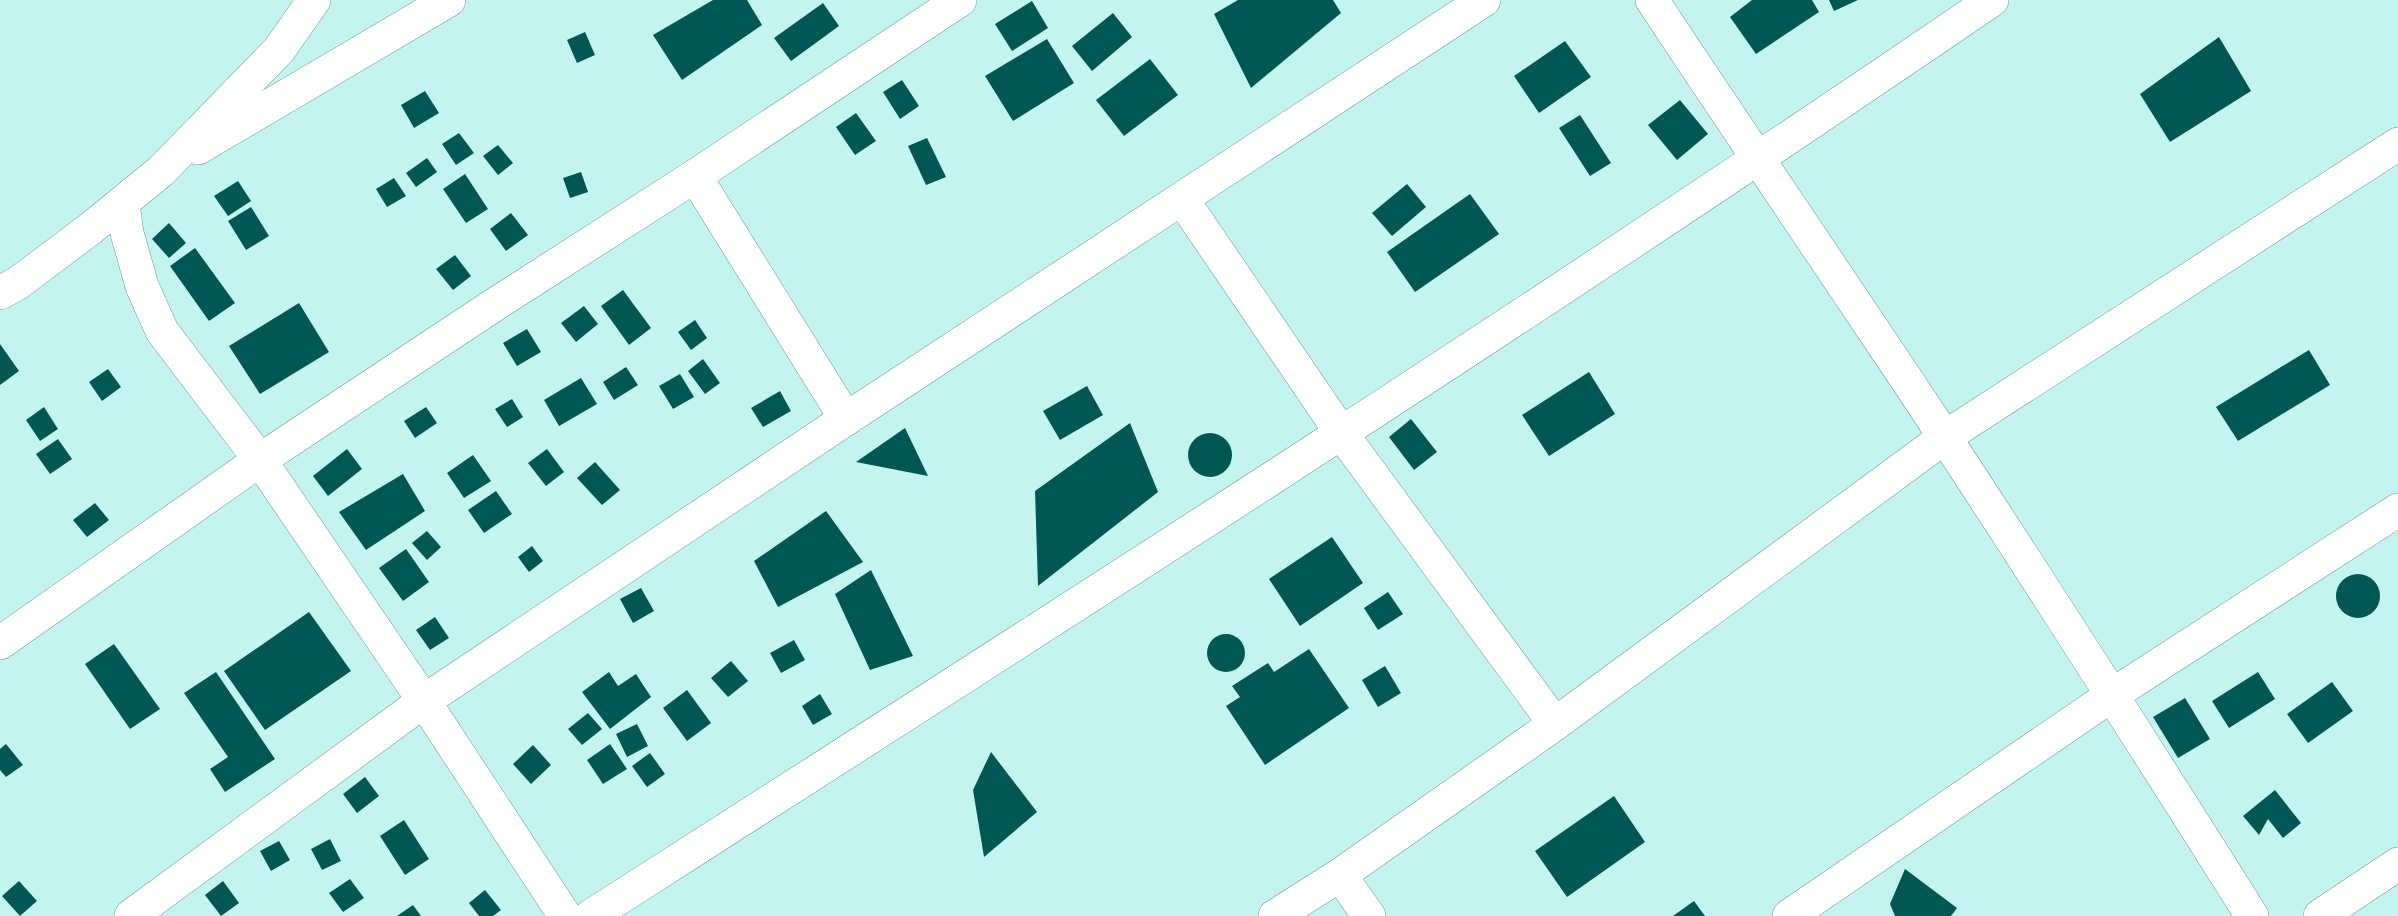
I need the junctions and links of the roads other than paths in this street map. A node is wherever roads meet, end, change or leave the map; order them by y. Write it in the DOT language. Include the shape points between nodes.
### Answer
graph roads {
  1 [pos="314,0"];
  2 [pos="449,0"];
  3 [pos="960,0"];
  4 [pos="1484,0"];
  5 [pos="1652,0"];
  6 [pos="1992,0"];
  7 [pos="2398,144"];
  8 [pos="1758,160"];
  9 [pos="161,171"];
  10 [pos="695,176"];
  11 [pos="1182,199"];
  12 [pos="123,204"];
  13 [pos="0,292"];
  14 [pos="846,419"];
  15 [pos="1342,434"];
  16 [pos="1945,437"];
  17 [pos="260,460"];
  18 [pos="2398,510"];
  19 [pos="0,643"];
  20 [pos="2112,694"];
  21 [pos="424,701"];
  22 [pos="1555,724"];
  23 [pos="2398,864"];
  24 [pos="1340,875"];
  25 [pos="131,916"];
  26 [pos="565,916"];
  27 [pos="591,916"];
  28 [pos="1275,916"];
  29 [pos="1369,916"];
  30 [pos="1789,916"];
  31 [pos="2252,916"];
  32 [pos="2320,916"];
  1 -- 9 [label="street" via="279,50"];
  2 -- 9 [label="street"];
  3 -- 10 [label="street"];
  4 -- 11 [label="street"];
  5 -- 8 [label="street"];
  6 -- 8 [label="street"];
  7 -- 16 [label="street"];
  8 -- 15 [label="street"];
  8 -- 16 [label="street"];
  9 -- 12 [label="street"];
  10 -- 14 [label="street"];
  10 -- 17 [label="street"];
  11 -- 14 [label="street"];
  11 -- 15 [label="street"];
  12 -- 13 [label="street" via="18,283"];
  12 -- 17 [label="street" via="142,286 162,331"];
  14 -- 21 [label="street"];
  15 -- 22 [label="street"];
  15 -- 27 [label="street"];
  16 -- 20 [label="street"];
  16 -- 22 [label="street"];
  17 -- 19 [label="street"];
  17 -- 21 [label="street"];
  18 -- 20 [label="street"];
  20 -- 30 [label="street"];
  20 -- 31 [label="street"];
  21 -- 25 [label="street"];
  21 -- 26 [label="street"];
  22 -- 24 [label="street"];
  23 -- 32 [label="street"];
  24 -- 28 [label="street"];
  24 -- 29 [label="street"];
}
